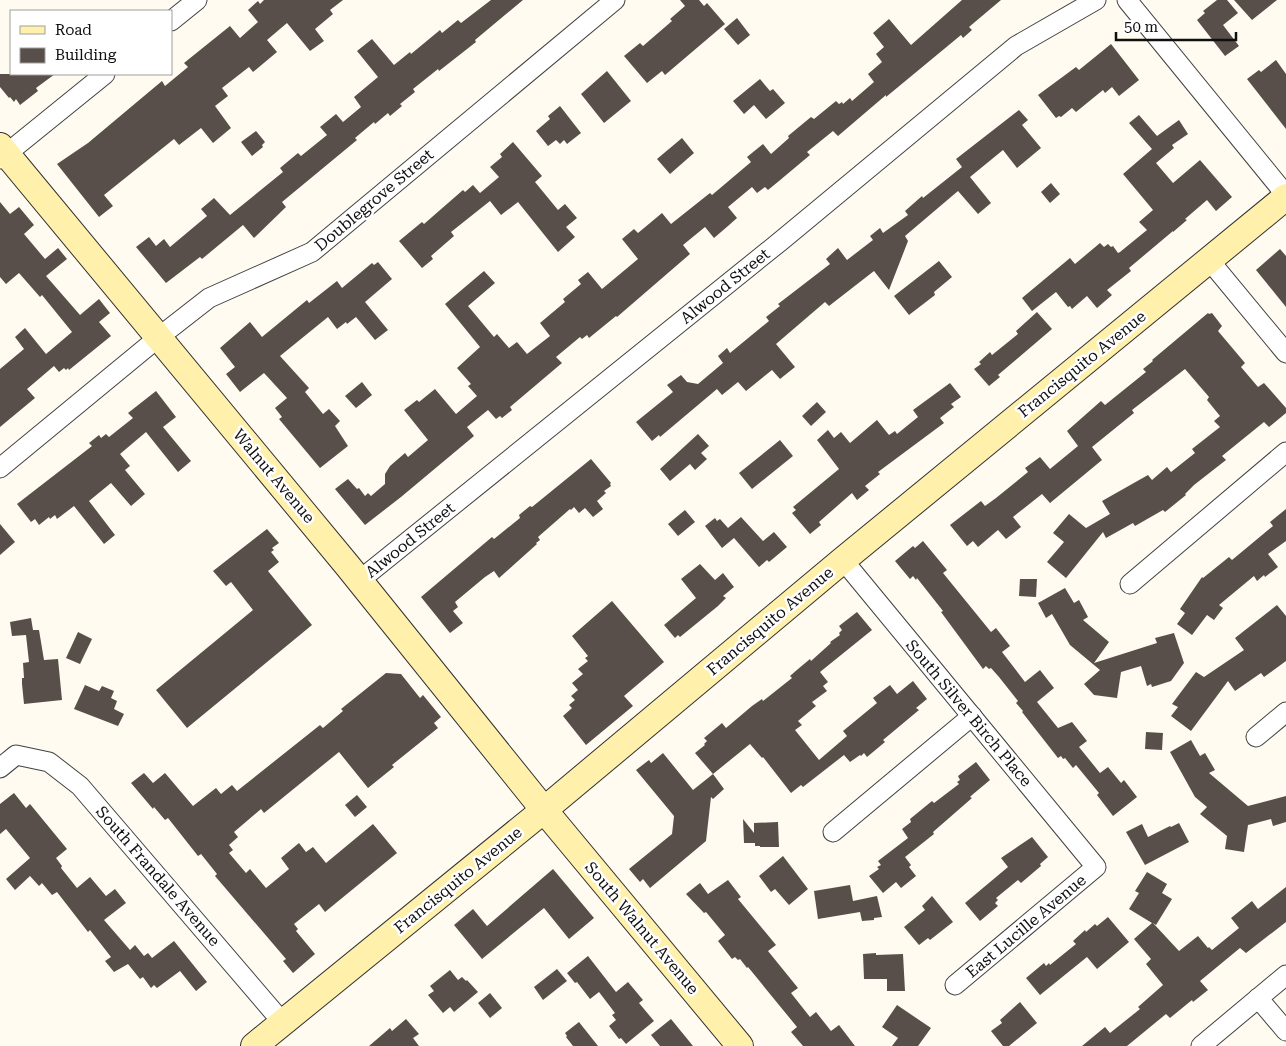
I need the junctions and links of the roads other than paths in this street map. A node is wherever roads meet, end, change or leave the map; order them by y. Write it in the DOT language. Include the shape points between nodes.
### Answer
graph roads {
  1 [pos="197,0"];
  2 [pos="615,0"];
  3 [pos="1096,0"];
  4 [pos="1126,0"];
  5 [pos="172,20"];
  6 [pos="104,75"];
  7 [pos="2,153"];
  8 [pos="1286,196"];
  9 [pos="1209,260"];
  10 [pos="159,337"];
  11 [pos="1286,353"];
  12 [pos="1286,452"];
  13 [pos="0,468"];
  14 [pos="843,560"];
  15 [pos="360,580"];
  16 [pos="1130,584"];
  17 [pos="1286,712"];
  18 [pos="972,716"];
  19 [pos="1256,738"];
  20 [pos="0,768"];
  21 [pos="544,810"];
  22 [pos="833,832"];
  23 [pos="1096,867"];
  24 [pos="1286,975"];
  25 [pos="955,985"];
  26 [pos="1258,998"];
  27 [pos="283,1023"];
  28 [pos="1286,1031"];
  29 [pos="254,1046"];
  30 [pos="740,1046"];
  31 [pos="1200,1046"];
  1 -- 5 [label="street"];
  2 -- 10 [label="street, Doublegrove Street" via="312,252 209,298"];
  3 -- 15 [label="street, Alwood Street" via="1016,46 782,240"];
  4 -- 8 [label="street"];
  6 -- 7 [label="street"];
  7 -- 10 [label="street, Walnut Avenue"];
  8 -- 9 [label="street, Francisquito Avenue"];
  9 -- 11 [label="street"];
  9 -- 14 [label="street, Francisquito Avenue"];
  10 -- 13 [label="street, Doublegrove Street"];
  10 -- 15 [label="street, Walnut Avenue"];
  12 -- 16 [label="street"];
  14 -- 18 [label="street, South Silver Birch Place"];
  14 -- 21 [label="street, Francisquito Avenue"];
  15 -- 21 [label="street, Walnut Avenue"];
  17 -- 19 [label="street"];
  18 -- 22 [label="street"];
  18 -- 23 [label="street, South Silver Birch Place"];
  20 -- 27 [label="street, South Frandale Avenue" via="16,755 49,762 80,786"];
  21 -- 27 [label="street, Francisquito Avenue"];
  21 -- 30 [label="street, South Walnut Avenue"];
  23 -- 25 [label="street, East Lucille Avenue"];
  24 -- 26 [label="street"];
  26 -- 28 [label="street"];
  26 -- 31 [label="street"];
  27 -- 29 [label="street, Francisquito Avenue"];
}
